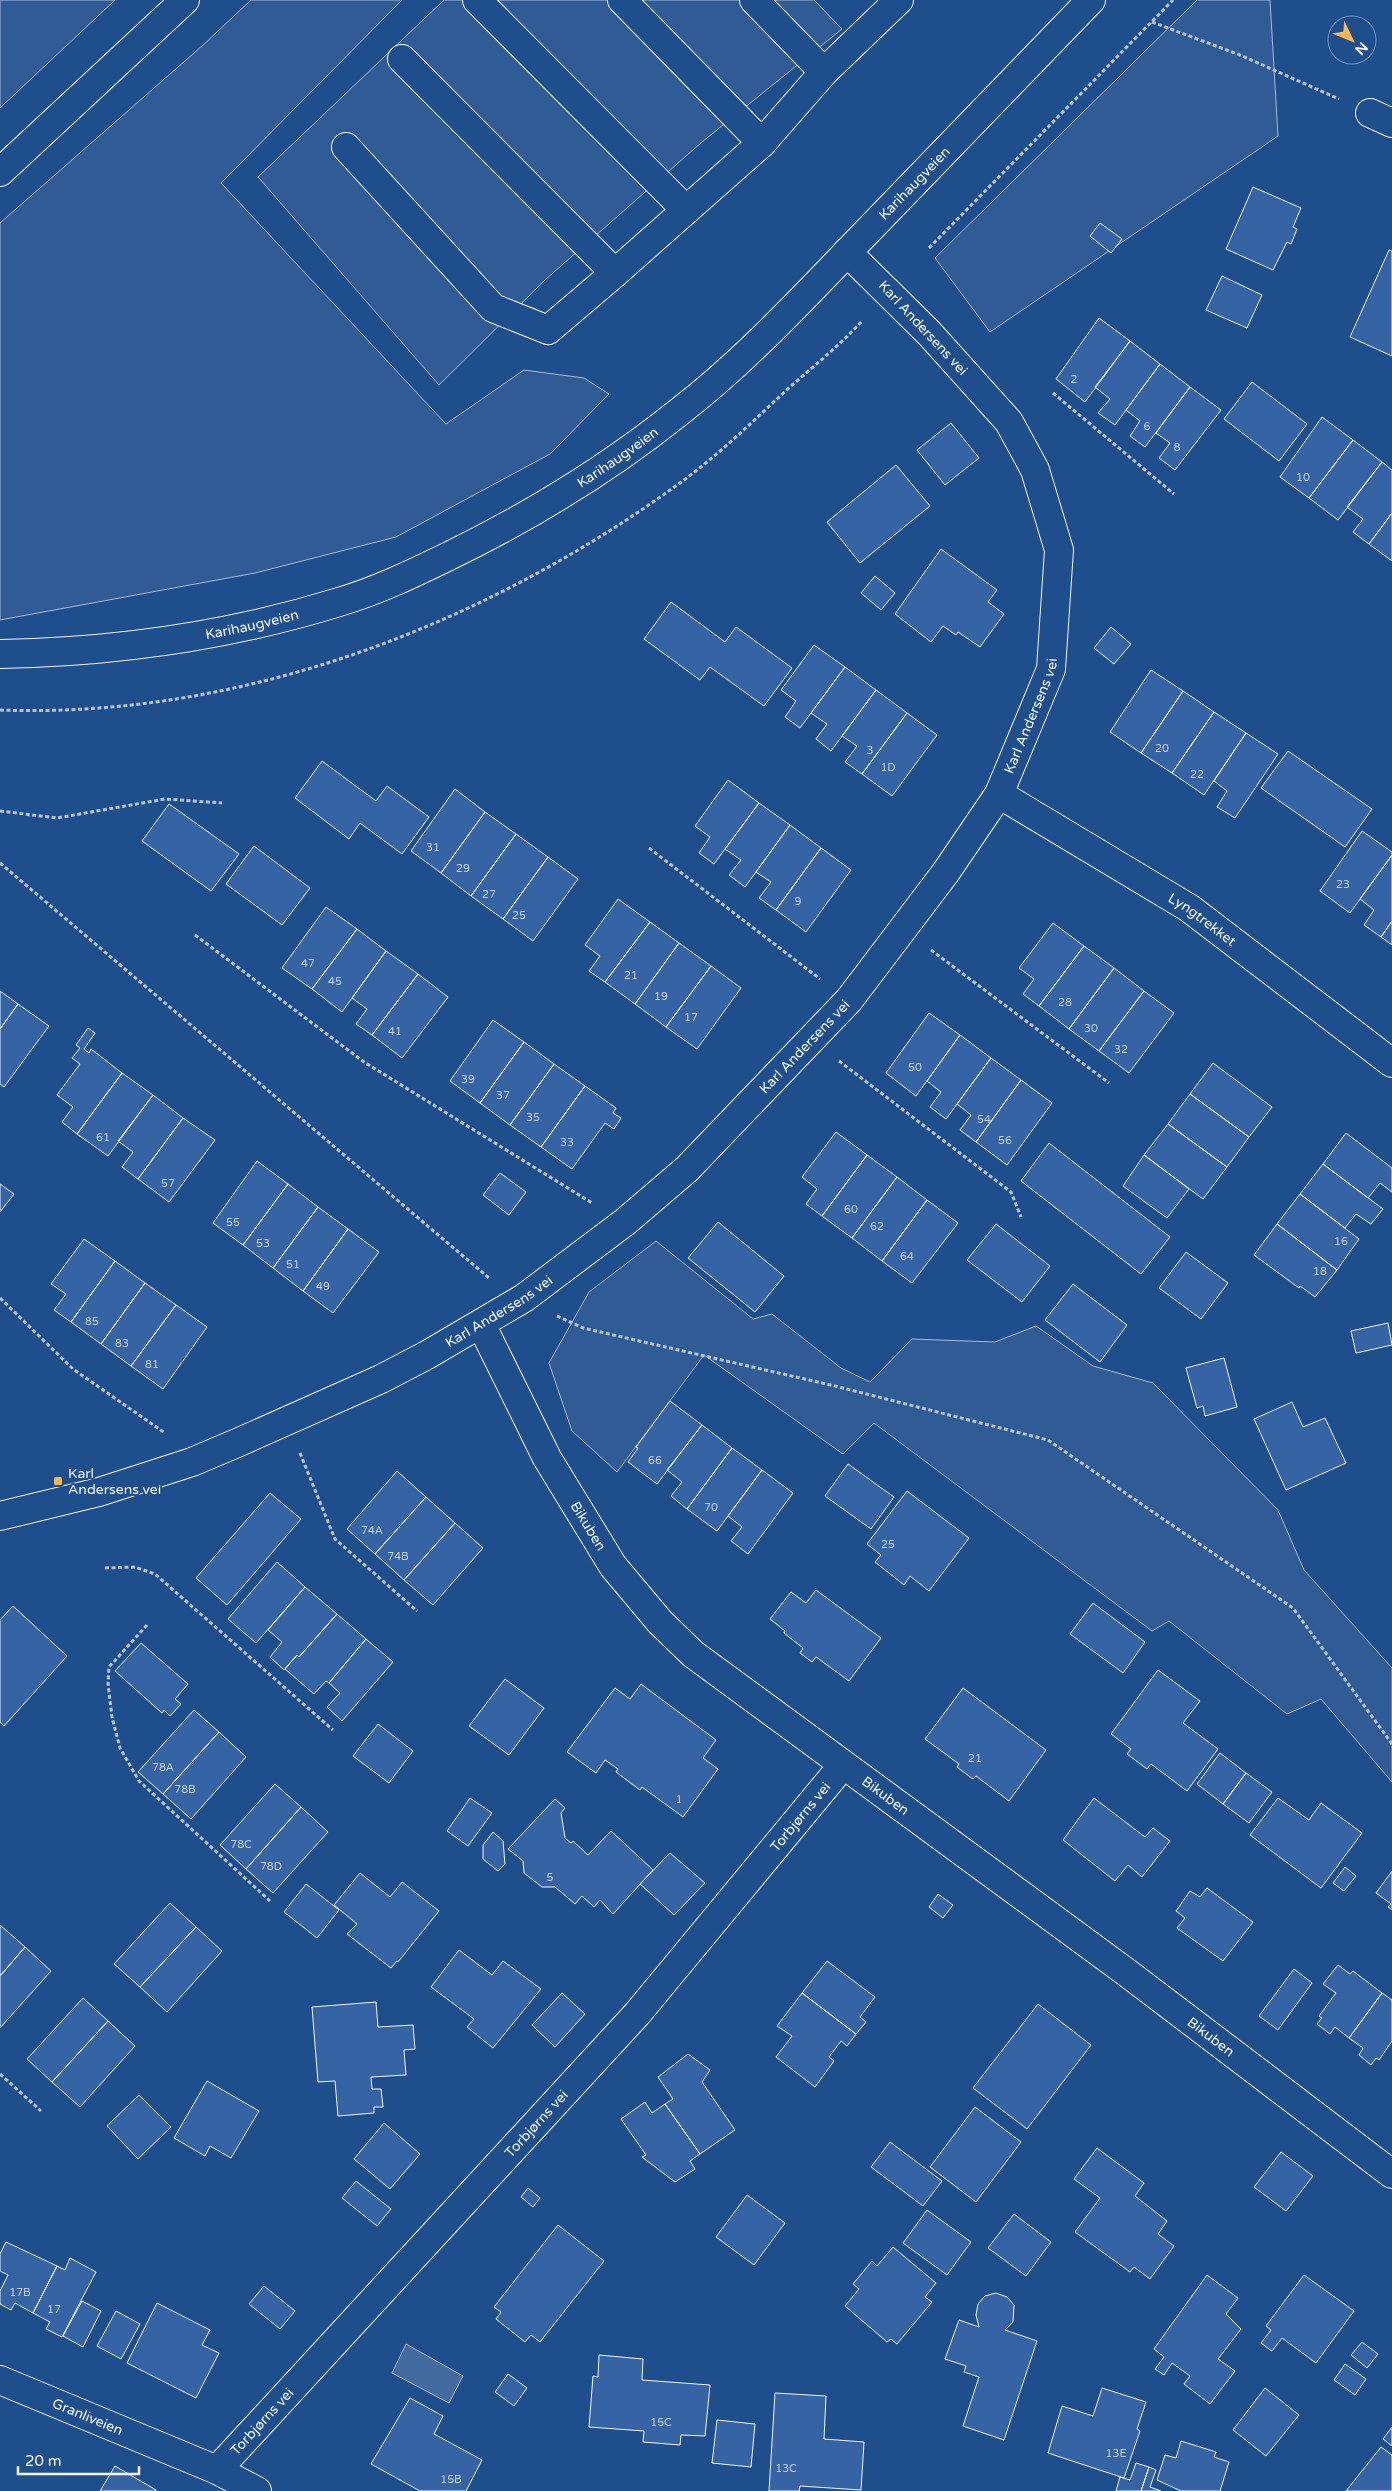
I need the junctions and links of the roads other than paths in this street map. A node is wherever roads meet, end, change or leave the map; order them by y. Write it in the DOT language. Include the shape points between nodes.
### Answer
graph roads {
  1 [pos="186,0"];
  2 [pos="477,0"];
  3 [pos="622,0"];
  4 [pos="754,0"];
  5 [pos="899,0"];
  6 [pos="1091,0"];
  7 [pos="402,59"];
  8 [pos="824,72"];
  9 [pos="762,143"];
  10 [pos="346,146"];
  11 [pos="0,172"];
  12 [pos="686,210"];
  13 [pos="847,252"];
  14 [pos="615,273"];
  15 [pos="0,654"];
  16 [pos="999,794"];
  17 [pos="1392,1063"];
  18 [pos="481,1324"];
  19 [pos="0,1516"];
  20 [pos="843,1765"];
  21 [pos="1392,2174"];
  22 [pos="0,2380"];
  23 [pos="216,2470"];
  24 [pos="257,2491"];
  1 -- 11 [label="main road"];
  2 -- 12 [label="main road"];
  3 -- 9 [label="main road"];
  4 -- 8 [label="main road"];
  5 -- 8 [label="main road"];
  6 -- 13 [label="main road, Karihaugveien"];
  7 -- 14 [label="main road"];
  8 -- 9 [label="main road"];
  9 -- 12 [label="main road"];
  10 -- 14 [label="main road" via="493,308 548,330"];
  12 -- 14 [label="main road"];
  13 -- 15 [label="main road, Karihaugveien" via="754,346 681,411 638,443 557,498 415,572 342,602 202,635 130,647"];
  13 -- 16 [label="main road, Karl Andersens vei" via="929,333 1009,422 1035,470 1059,550 1051,669"];
  16 -- 17 [label="main road, Lyngtrekket" via="1189,908"];
  16 -- 18 [label="main road, Karl Andersens vei" via="946,872 849,1000 687,1169 625,1222 524,1298"];
  18 -- 19 [label="main road, Karl Andersens vei" via="381,1379 192,1462 99,1492"];
  18 -- 20 [label="main road, Bikuben" via="552,1466 613,1566 638,1598 693,1654"];
  20 -- 21 [label="main road, Bikuben" via="1126,1972"];
  20 -- 23 [label="main road, Torbjørns vei" via="637,2014"];
  22 -- 23 [label="main road, Granliveien"];
  23 -- 24 [label="main road, Granliveien"];
}
